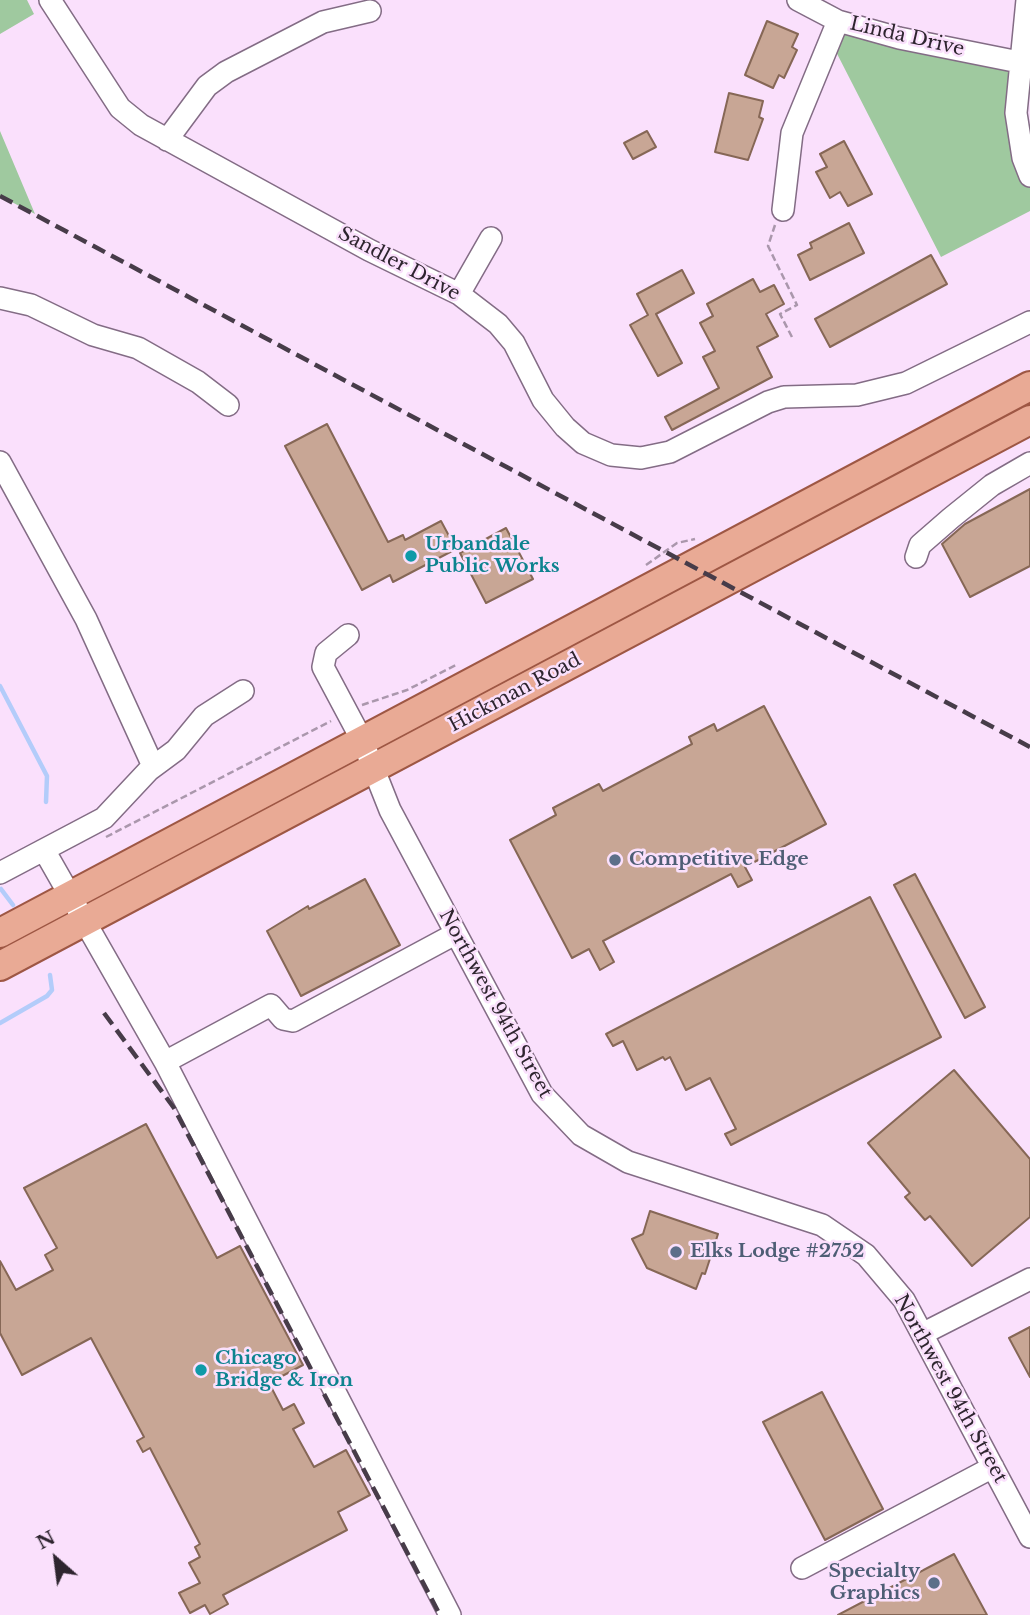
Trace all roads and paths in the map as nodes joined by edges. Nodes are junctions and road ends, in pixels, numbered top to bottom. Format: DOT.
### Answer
graph roads {
  1 [pos="50,0"];
  2 [pos="798,0"];
  3 [pos="1027,0"];
  4 [pos="370,11"];
  5 [pos="838,21"];
  6 [pos="1022,71"];
  7 [pos="167,140"];
  8 [pos="1030,176"];
  9 [pos="783,210"];
  10 [pos="491,238"];
  11 [pos="459,294"];
  12 [pos="0,298"];
  13 [pos="1030,322"];
  14 [pos="793,339"];
  15 [pos="1030,386"];
  16 [pos="228,405"];
  17 [pos="1030,420"];
  18 [pos="0,462"];
  19 [pos="1030,463"];
  20 [pos="916,557"];
  21 [pos="348,635"];
  22 [pos="243,691"];
  23 [pos="363,742"];
  24 [pos="153,766"];
  25 [pos="373,768"];
  26 [pos="44,850"];
  27 [pos="0,873"];
  28 [pos="71,895"];
  29 [pos="86,921"];
  30 [pos="0,933"];
  31 [pos="455,933"];
  32 [pos="0,967"];
  33 [pos="165,1062"];
  34 [pos="1030,1279"];
  35 [pos="922,1334"];
  36 [pos="993,1467"];
  37 [pos="1030,1537"];
  38 [pos="802,1568"];
  39 [pos="450,1615"];
  1 -- 7 [label="street, Sandler Drive"];
  2 -- 5 [label="street, Linda Drive"];
  3 -- 6 [label="street"];
  4 -- 7 [label="street"];
  5 -- 6 [label="street, Linda Drive"];
  5 -- 9 [label="street"];
  6 -- 8 [label="street"];
  7 -- 11 [label="street, Sandler Drive"];
  9 -- 14 [label="path"];
  10 -- 11 [label="street"];
  11 -- 13 [label="street, Sandler Drive"];
  12 -- 16 [label="street"];
  15 -- 23 [label="main road, Hickman Road"];
  17 -- 25 [label="main road, Hickman Road"];
  18 -- 24 [label="street"];
  19 -- 20 [label="street"];
  21 -- 23 [label="street, Northwest 94th Street"];
  22 -- 24 [label="street"];
  23 -- 25 [label="street, Northwest 94th Street"];
  23 -- 28 [label="main road, Hickman Road"];
  24 -- 26 [label="street"];
  25 -- 29 [label="main road, Hickman Road"];
  25 -- 31 [label="street, Northwest 94th Street"];
  26 -- 27 [label="street"];
  26 -- 28 [label="street"];
  28 -- 29 [label="street"];
  28 -- 30 [label="main road, Hickman Road"];
  29 -- 32 [label="main road, Hickman Road"];
  29 -- 33 [label="street"];
  31 -- 33 [label="street"];
  31 -- 35 [label="street, Northwest 94th Street"];
  33 -- 39 [label="street"];
  34 -- 35 [label="street"];
  35 -- 36 [label="street, Northwest 94th Street"];
  36 -- 37 [label="street, Northwest 94th Street"];
  36 -- 38 [label="street"];
}
